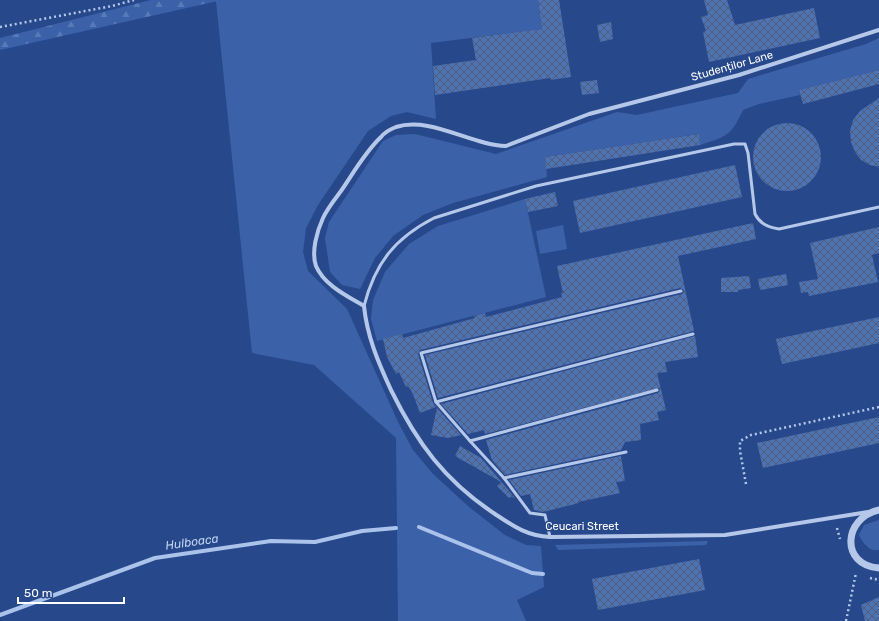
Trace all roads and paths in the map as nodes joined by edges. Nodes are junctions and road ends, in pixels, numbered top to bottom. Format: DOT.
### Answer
graph roads {
  1 [pos="134,0"];
  2 [pos="0,26"];
  3 [pos="879,30"];
  4 [pos="879,207"];
  5 [pos="680,291"];
  6 [pos="364,306"];
  7 [pos="693,334"];
  8 [pos="657,390"];
  9 [pos="436,402"];
  10 [pos="879,407"];
  11 [pos="470,441"];
  12 [pos="626,452"];
  13 [pos="504,478"];
  14 [pos="746,484"];
  15 [pos="879,510"];
  16 [pos="868,512"];
  17 [pos="550,537"];
  18 [pos="879,568"];
  19 [pos="856,572"];
  20 [pos="846,621"];
  1 -- 2 [label="path"];
  3 -- 6 [label="street, Studenților Lane"];
  4 -- 6 [label="lane"];
  5 -- 9 [label="lane"];
  6 -- 17 [label="street, Ceucari Street"];
  7 -- 9 [label="lane"];
  8 -- 11 [label="lane"];
  9 -- 11 [label="lane"];
  10 -- 14 [label="path"];
  11 -- 13 [label="lane"];
  12 -- 13 [label="lane"];
  13 -- 17 [label="lane"];
  15 -- 16 [label="street, Ceucari Street"];
  16 -- 17 [label="street, Ceucari Street"];
  16 -- 18 [label="street"];
  19 -- 20 [label="path"];
}
